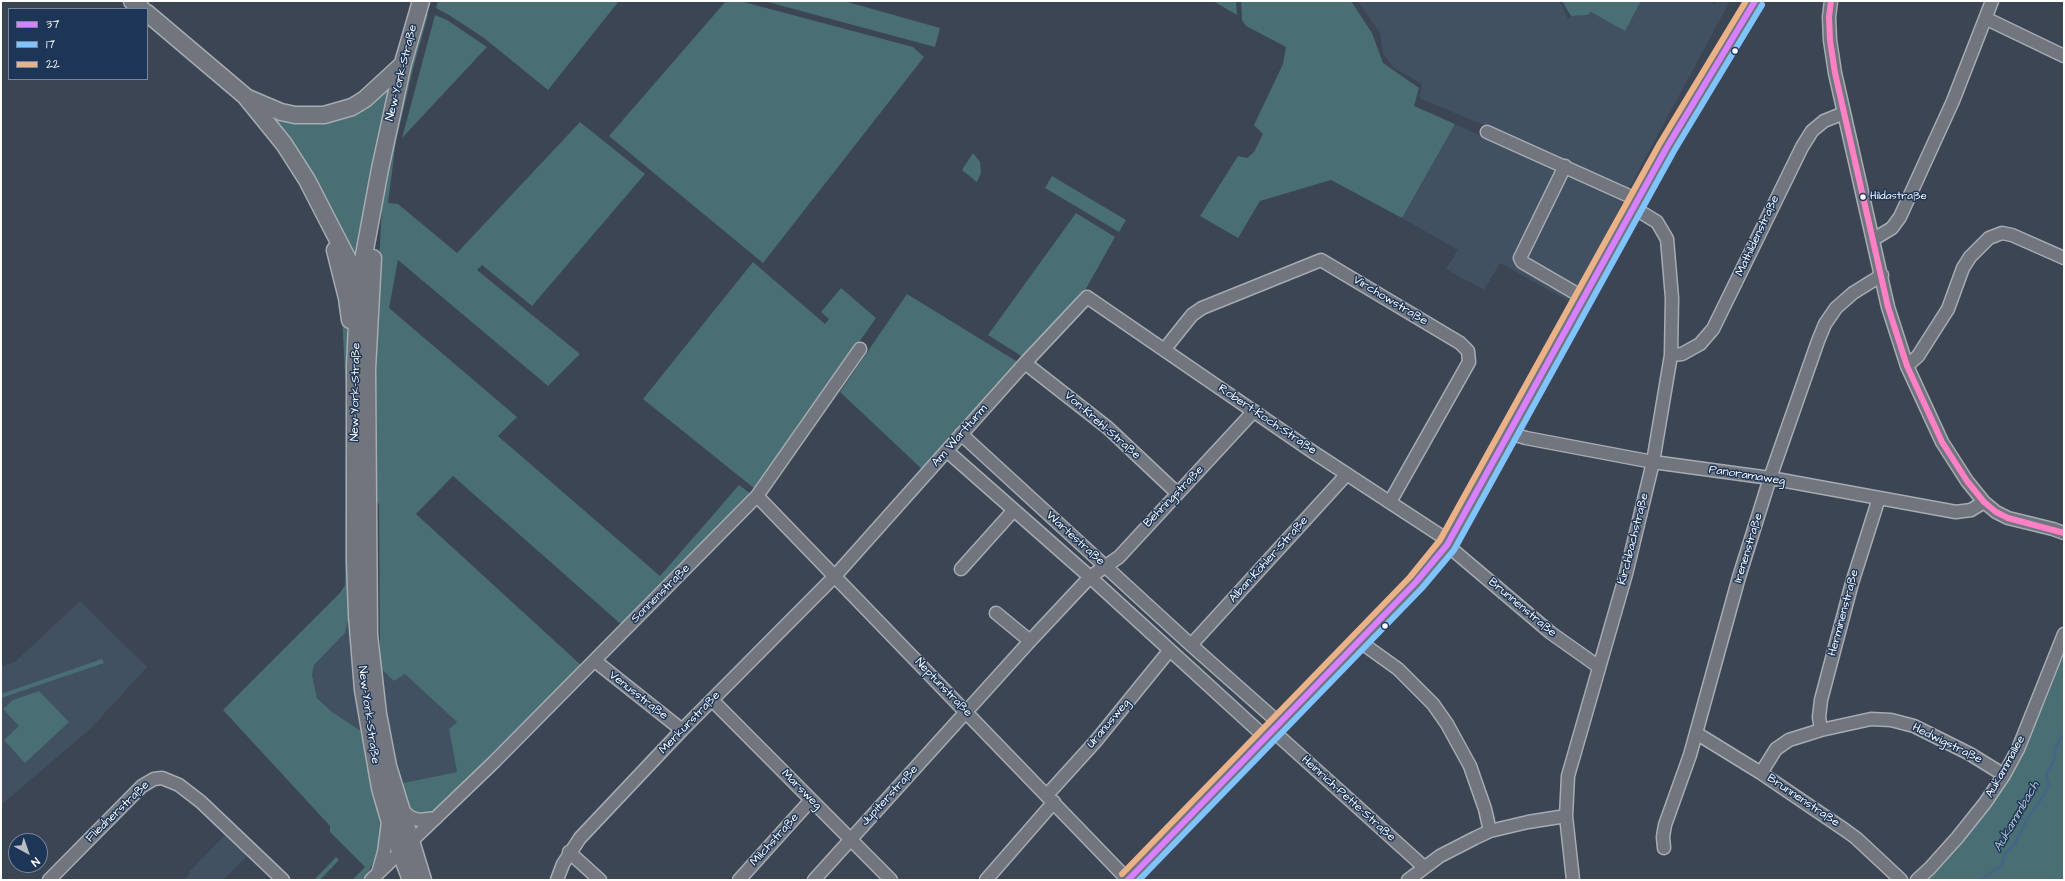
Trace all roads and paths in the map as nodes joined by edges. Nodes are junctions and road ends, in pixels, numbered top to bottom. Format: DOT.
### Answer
graph roads {
  1 [pos="132,1"];
  2 [pos="422,1"];
  3 [pos="1743,1"];
  4 [pos="1755,1"];
  5 [pos="1831,1"];
  6 [pos="1992,1"];
  7 [pos="141,8"];
  8 [pos="148,14"];
  9 [pos="1987,19"];
  10 [pos="2064,56"];
  11 [pos="403,63"];
  12 [pos="245,96"];
  13 [pos="1844,113"];
  14 [pos="1487,132"];
  15 [pos="1667,147"];
  16 [pos="1565,166"];
  17 [pos="380,169"];
  18 [pos="1636,204"];
  19 [pos="325,216"];
  20 [pos="1874,239"];
  21 [pos="2064,259"];
  22 [pos="1882,274"];
  23 [pos="359,282"];
  24 [pos="1087,297"];
  25 [pos="1584,298"];
  26 [pos="369,313"];
  27 [pos="860,349"];
  28 [pos="1164,350"];
  29 [pos="1671,355"];
  30 [pos="1025,363"];
  31 [pos="355,366"];
  32 [pos="1907,366"];
  33 [pos="1254,411"];
  34 [pos="1509,433"];
  35 [pos="961,434"];
  36 [pos="947,451"];
  37 [pos="1653,462"];
  38 [pos="1347,474"];
  39 [pos="1770,478"];
  40 [pos="1177,493"];
  41 [pos="758,496"];
  42 [pos="1878,498"];
  43 [pos="1390,502"];
  44 [pos="1984,502"];
  45 [pos="1013,511"];
  46 [pos="2064,533"];
  47 [pos="1448,543"];
  48 [pos="1106,567"];
  49 [pos="961,569"];
  50 [pos="836,576"];
  51 [pos="1090,577"];
  52 [pos="996,613"];
  53 [pos="2064,634"];
  54 [pos="1030,641"];
  55 [pos="1359,641"];
  56 [pos="1191,645"];
  57 [pos="1169,651"];
  58 [pos="595,661"];
  59 [pos="1600,667"];
  60 [pos="712,700"];
  61 [pos="966,712"];
  62 [pos="682,730"];
  63 [pos="1272,730"];
  64 [pos="1821,730"];
  65 [pos="1696,733"];
  66 [pos="1761,773"];
  67 [pos="2004,775"];
  68 [pos="1051,798"];
  69 [pos="810,800"];
  70 [pos="400,808"];
  71 [pos="1566,816"];
  72 [pos="436,818"];
  73 [pos="389,820"];
  74 [pos="1490,832"];
  75 [pos="850,838"];
  76 [pos="405,847"];
  77 [pos="1664,848"];
  78 [pos="569,852"];
  79 [pos="1424,867"];
  80 [pos="374,877"];
  81 [pos="49,880"];
  82 [pos="283,880"];
  83 [pos="411,880"];
  84 [pos="423,880"];
  85 [pos="557,880"];
  86 [pos="600,880"];
  87 [pos="739,880"];
  88 [pos="814,880"];
  89 [pos="891,880"];
  90 [pos="986,880"];
  91 [pos="1128,880"];
  92 [pos="1408,880"];
  93 [pos="1573,880"];
  94 [pos="1901,880"];
  95 [pos="1917,880"];
  1 -- 7 [label="main road"];
  2 -- 11 [label="main road, New-York-Straße"];
  3 -- 15 [label="main road"];
  4 -- 15 [label="main road"];
  5 -- 13 [label="street"];
  6 -- 9 [label="street"];
  8 -- 12 [label="main road"];
  9 -- 10 [label="street"];
  9 -- 20 [label="street"];
  11 -- 12 [label="main road"];
  11 -- 17 [label="main road, New-York-Straße"];
  12 -- 19 [label="main road"];
  13 -- 20 [label="street"];
  13 -- 29 [label="street, Mathildenstraße"];
  14 -- 16 [label="street, Kirchbachstraße"];
  15 -- 18 [label="main road"];
  16 -- 18 [label="street, Kirchbachstraße"];
  16 -- 25 [label="street"];
  17 -- 23 [label="main road, New-York-Straße"];
  17 -- 26 [label="main road"];
  18 -- 25 [label="main road"];
  18 -- 29 [label="street, Kirchbachstraße"];
  19 -- 23 [label="main road"];
  19 -- 31 [label="main road"];
  20 -- 22 [label="street"];
  21 -- 32 [label="street"];
  22 -- 32 [label="street"];
  22 -- 39 [label="street, Irenenstraße"];
  23 -- 26 [label="main road"];
  23 -- 31 [label="main road, New-York-Straße"];
  24 -- 28 [label="street, Robert-Koch-Straße"];
  24 -- 30 [label="street, Am Wartturm"];
  25 -- 34 [label="main road"];
  26 -- 70 [label="main road, New-York-Straße"];
  27 -- 41 [label="street, Sonnenstraße"];
  28 -- 33 [label="street, Robert-Koch-Straße"];
  28 -- 43 [label="street, Virchowstraße"];
  29 -- 37 [label="street, Kirchbachstraße"];
  30 -- 35 [label="street, Am Wartturm"];
  30 -- 40 [label="street, Von-Krehl-Straße"];
  31 -- 73 [label="main road, New-York-Straße"];
  32 -- 44 [label="street"];
  33 -- 38 [label="street, Robert-Koch-Straße"];
  33 -- 40 [label="street, Behringstraße"];
  34 -- 37 [label="street, Panoramaweg"];
  34 -- 47 [label="main road"];
  35 -- 36 [label="street, Am Wartturm"];
  35 -- 48 [label="street, Wartestraße"];
  36 -- 45 [label="street, Wartestraße"];
  36 -- 50 [label="street, Am Wartturm"];
  37 -- 39 [label="street, Panoramaweg"];
  37 -- 59 [label="street, Kirchbachstraße"];
  38 -- 43 [label="street, Robert-Koch-Straße"];
  38 -- 56 [label="street, Alban-Köhler-Straße"];
  39 -- 42 [label="street, Panoramaweg"];
  39 -- 65 [label="street, Irenenstraße"];
  40 -- 48 [label="street, Behringstraße"];
  41 -- 50 [label="street, Neptunstraße"];
  41 -- 58 [label="street, Sonnenstraße"];
  42 -- 44 [label="street, Panoramaweg"];
  42 -- 64 [label="street, Herminenstraße"];
  43 -- 47 [label="street, Robert-Koch-Straße"];
  44 -- 46 [label="street"];
  45 -- 49 [label="street"];
  45 -- 51 [label="street, Wartestraße"];
  47 -- 55 [label="main road"];
  47 -- 59 [label="street, Brunnenstraße"];
  48 -- 51 [label="street, Behringstraße"];
  48 -- 56 [label="street, Wartestraße"];
  50 -- 60 [label="street, Merkurstraße"];
  50 -- 61 [label="street, Neptunstraße"];
  51 -- 54 [label="street, Behringstraße"];
  51 -- 57 [label="street, Wartestraße"];
  52 -- 54 [label="street"];
  53 -- 67 [label="street, Aukammallee"];
  54 -- 61 [label="street, Jupiterstraße"];
  55 -- 63 [label="main road"];
  55 -- 74 [label="street"];
  56 -- 63 [label="street, Wartestraße"];
  57 -- 63 [label="street, Wartestraße"];
  57 -- 68 [label="street, Uranusweg"];
  58 -- 62 [label="street, Venusstraße"];
  58 -- 72 [label="street, Sonnenstraße"];
  59 -- 71 [label="street, Kirchbachstraße"];
  60 -- 62 [label="street, Merkurstraße"];
  60 -- 69 [label="street, Marsweg"];
  61 -- 68 [label="street, Neptunstraße"];
  61 -- 75 [label="street, Jupiterstraße"];
  62 -- 78 [label="street, Merkurstraße"];
  63 -- 79 [label="street, Heinrich-Pette-Straße"];
  63 -- 91 [label="main road"];
  64 -- 66 [label="street, Hedwigstraße"];
  64 -- 67 [label="street, Hedwigstraße"];
  65 -- 66 [label="street, Brunnenstraße"];
  65 -- 77 [label="street, Irenenstraße"];
  66 -- 94 [label="street, Brunnenstraße"];
  67 -- 95 [label="street, Aukammallee"];
  68 -- 90 [label="street, Uranusweg"];
  68 -- 91 [label="street, Neptunstraße"];
  69 -- 75 [label="street, Marsweg"];
  69 -- 87 [label="street, Milchstraße"];
  70 -- 72 [label="street"];
  70 -- 76 [label="main road, New-York-Straße"];
  71 -- 74 [label="street"];
  71 -- 93 [label="street, Kirchbachstraße"];
  72 -- 76 [label="street, Sonnenstraße"];
  73 -- 76 [label="main road, New-York-Straße"];
  73 -- 80 [label="street"];
  74 -- 79 [label="street"];
  75 -- 88 [label="street, Jupiterstraße"];
  75 -- 89 [label="street, Marsweg"];
  76 -- 80 [label="street, Sonnenstraße"];
  76 -- 83 [label="main road"];
  76 -- 84 [label="main road"];
  78 -- 85 [label="street, Merkurstraße"];
  78 -- 86 [label="street"];
  79 -- 92 [label="street"];
  81 -- 82 [label="street, Fliednerstraße"];
}
